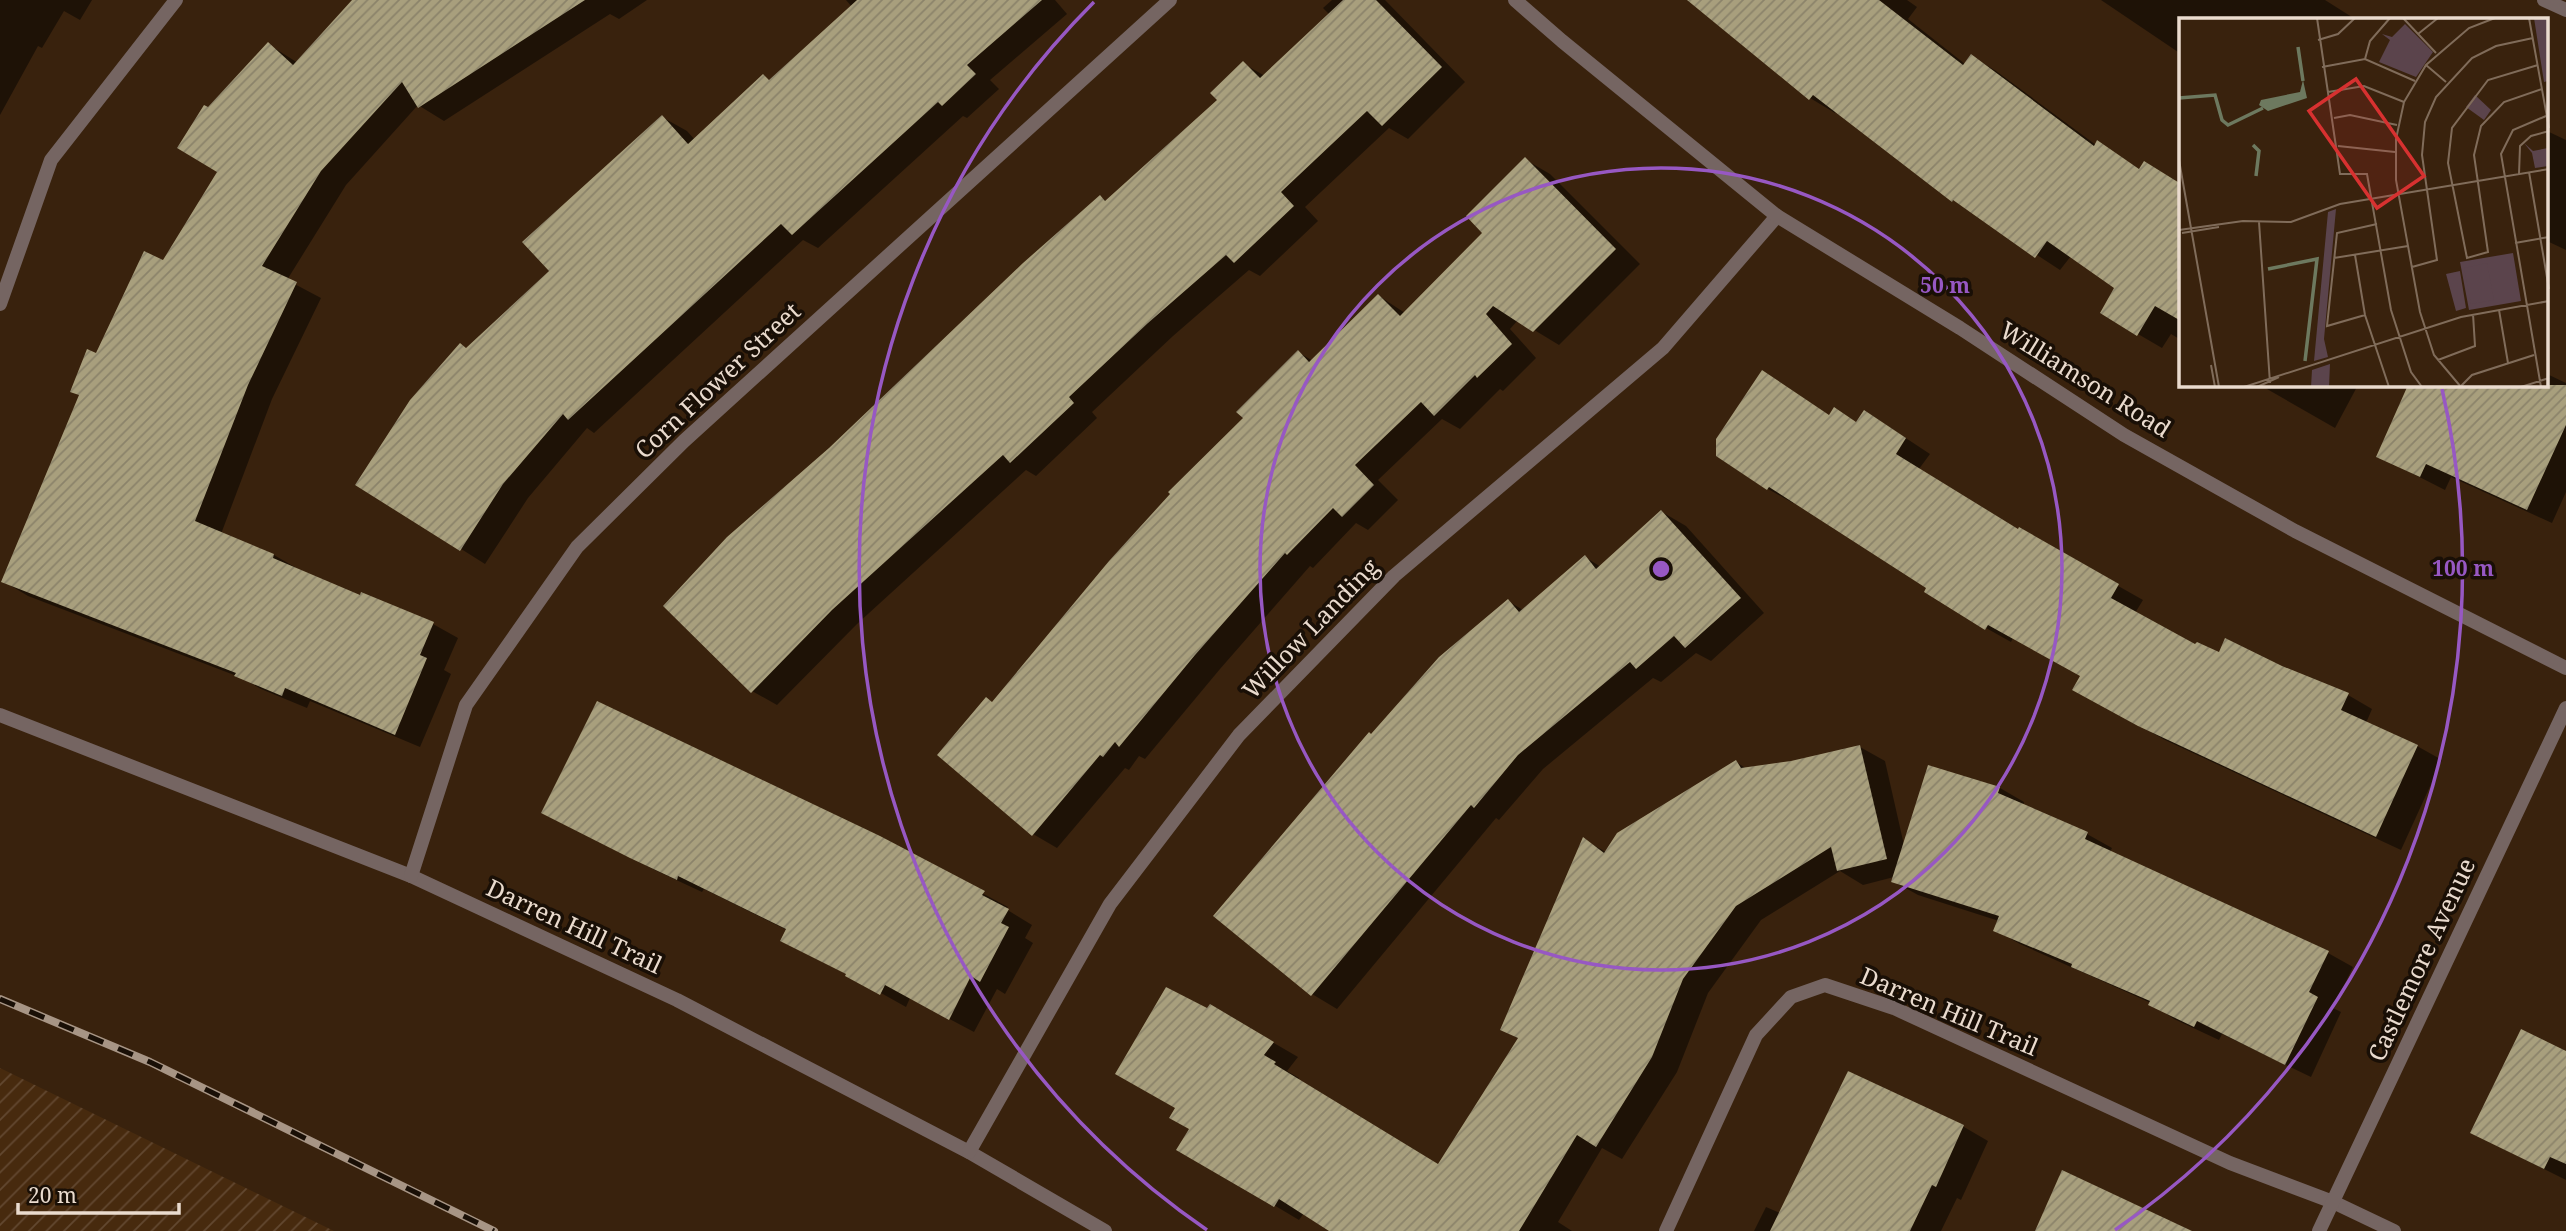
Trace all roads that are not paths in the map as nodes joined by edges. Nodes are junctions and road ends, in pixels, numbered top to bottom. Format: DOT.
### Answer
graph roads {
  1 [pos="176,0"];
  2 [pos="1170,0"];
  3 [pos="1515,0"];
  4 [pos="2544,0"];
  5 [pos="2566,10"];
  6 [pos="1777,216"];
  7 [pos="0,304"];
  8 [pos="2566,668"];
  9 [pos="2566,708"];
  10 [pos="0,715"];
  11 [pos="411,876"];
  12 [pos="969,1152"];
  13 [pos="2333,1202"];
  14 [pos="1105,1231"];
  15 [pos="1666,1231"];
  16 [pos="2319,1231"];
  17 [pos="2394,1231"];
  1 -- 7 [label="street"];
  2 -- 11 [label="street, Corn Flower Street"];
  3 -- 6 [label="street, Williamson Road"];
  4 -- 5 [label="street"];
  6 -- 8 [label="street, Williamson Road"];
  6 -- 12 [label="street, Willow Landing"];
  9 -- 13 [label="street, Castlemore Avenue"];
  10 -- 11 [label="street, Darren Hill Trail"];
  11 -- 12 [label="street, Darren Hill Trail"];
  12 -- 14 [label="street, Darren Hill Trail"];
  13 -- 15 [label="street, Darren Hill Trail"];
  13 -- 16 [label="street, Castlemore Avenue"];
  13 -- 17 [label="street, Darren Hill Trail"];
}
